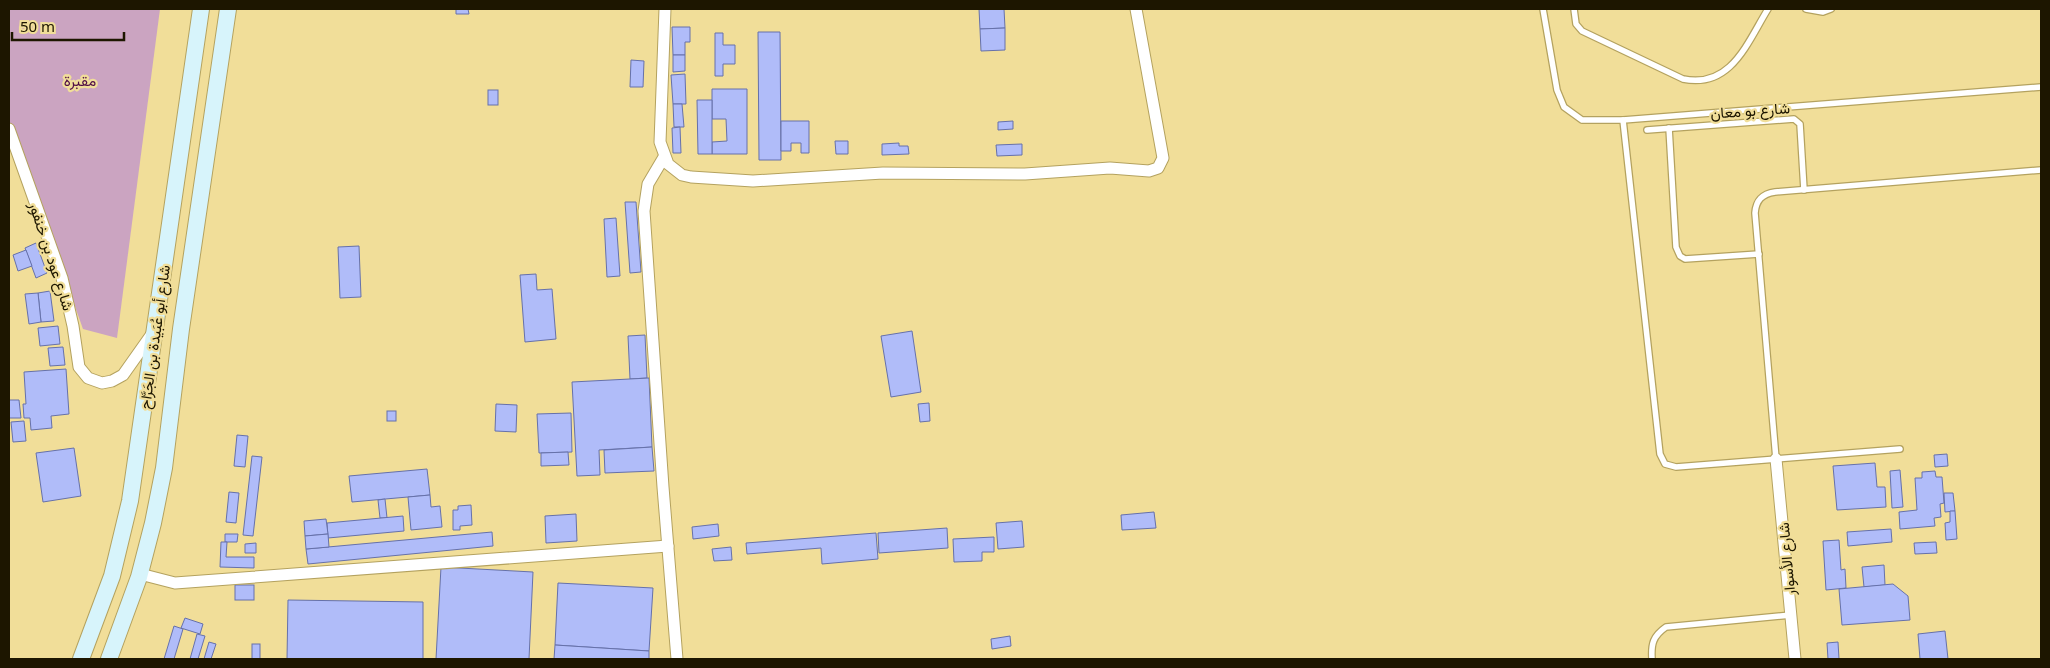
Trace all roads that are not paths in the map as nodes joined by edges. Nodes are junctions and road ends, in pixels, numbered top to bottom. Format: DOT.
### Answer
graph roads {
  1 [pos="201,9"];
  2 [pos="228,9"];
  3 [pos="665,9"];
  4 [pos="1136,9"];
  5 [pos="1543,9"];
  6 [pos="1574,9"];
  7 [pos="1768,9"];
  8 [pos="1806,9"];
  9 [pos="1831,9"];
  10 [pos="2041,87"];
  11 [pos="1623,120"];
  12 [pos="1669,128"];
  13 [pos="9,129"];
  14 [pos="1646,130"];
  15 [pos="664,157"];
  16 [pos="2041,170"];
  17 [pos="1804,190"];
  18 [pos="1759,254"];
  19 [pos="156,329"];
  20 [pos="1900,449"];
  21 [pos="1776,459"];
  22 [pos="668,546"];
  23 [pos="140,574"];
  24 [pos="1791,615"];
  25 [pos="81,659"];
  26 [pos="109,659"];
  27 [pos="677,659"];
  28 [pos="1652,659"];
  29 [pos="1795,659"];
  1 -- 19 [label="main road, شارع أبو عُبَيدة بن الجَرَّاح"];
  2 -- 23 [label="main road, شارع أبو عُبَيدة بن الجَرَّاح"];
  3 -- 15 [label="street"];
  4 -- 15 [label="street"];
  5 -- 11 [label="lane, شارع بو معان"];
  6 -- 7 [label="lane"];
  8 -- 9 [label="lane"];
  10 -- 11 [label="lane, شارع بو معان"];
  11 -- 21 [label="lane"];
  12 -- 14 [label="lane"];
  12 -- 17 [label="lane"];
  12 -- 18 [label="lane"];
  13 -- 19 [label="street, شارع عود بن خنفور"];
  15 -- 22 [label="street"];
  16 -- 17 [label="lane"];
  17 -- 18 [label="lane"];
  18 -- 21 [label="lane"];
  19 -- 25 [label="main road, شارع أبو عُبَيدة بن الجَرَّاح"];
  20 -- 21 [label="lane"];
  21 -- 24 [label="street, شارع الأسوار"];
  22 -- 23 [label="street"];
  22 -- 27 [label="street"];
  23 -- 26 [label="main road, شارع أبو عُبَيدة بن الجَرَّاح"];
  24 -- 28 [label="lane"];
  24 -- 29 [label="street, شارع الأسوار"];
}
